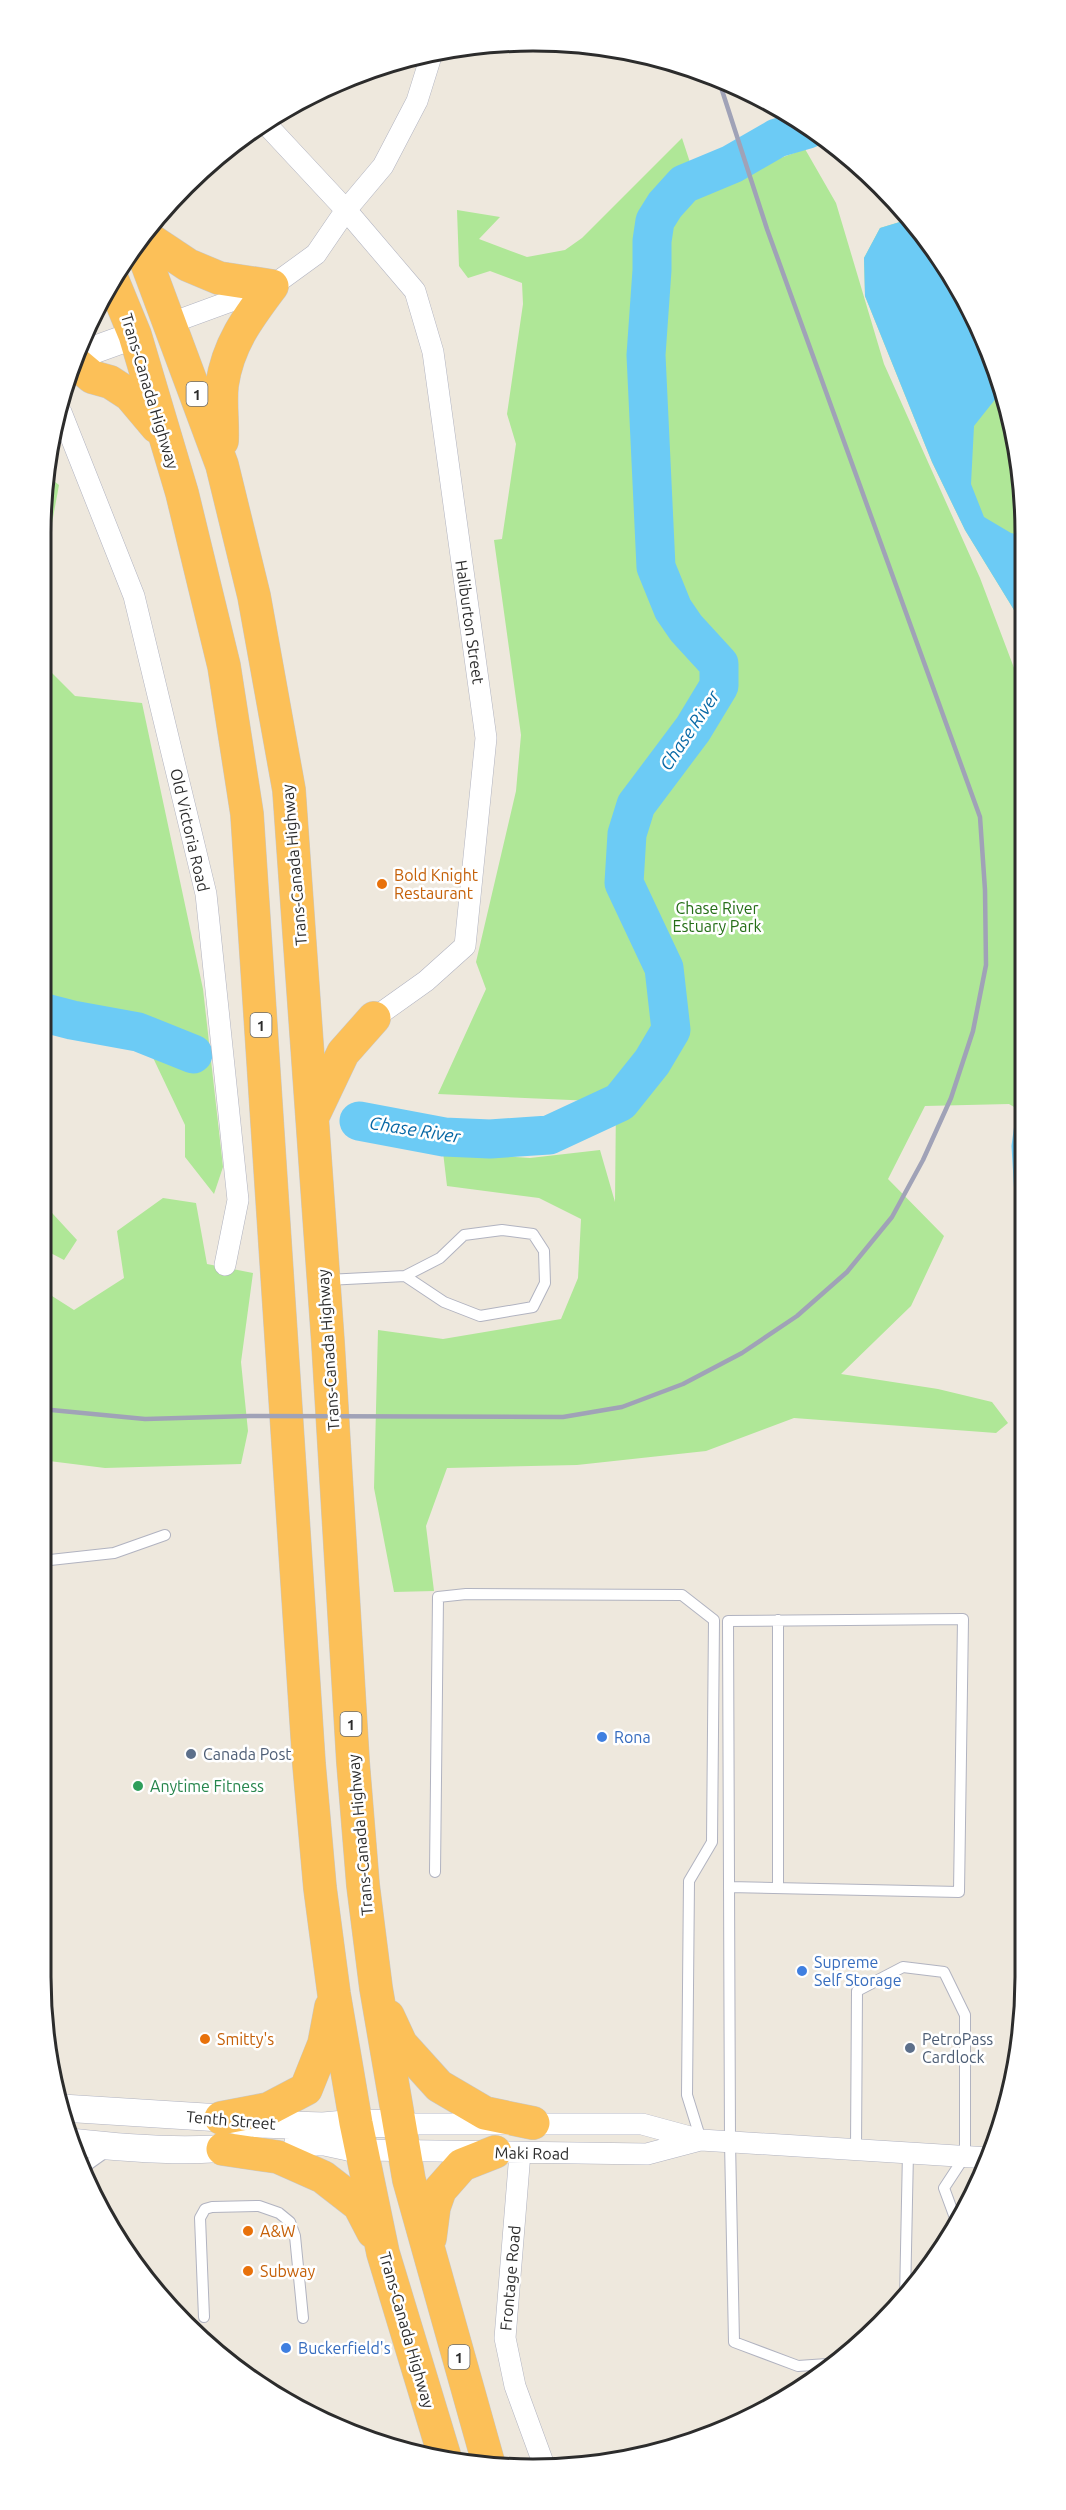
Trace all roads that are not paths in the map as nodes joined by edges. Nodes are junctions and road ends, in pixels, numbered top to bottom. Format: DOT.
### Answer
graph roads {
  1 [pos="429,62"];
  2 [pos="270,129"];
  3 [pos="346,210"];
  4 [pos="151,240"];
  5 [pos="143,251"];
  6 [pos="272,286"];
  7 [pos="117,291"];
  8 [pos="171,323"];
  9 [pos="135,335"];
  10 [pos="86,354"];
  11 [pos="82,366"];
  12 [pos="64,420"];
  13 [pos="165,438"];
  14 [pos="222,465"];
  15 [pos="374,1018"];
  16 [pos="313,1119"];
  17 [pos="225,1265"];
  18 [pos="405,1276"];
  19 [pos="324,1280"];
  20 [pos="165,1535"];
  21 [pos="51,1561"];
  22 [pos="778,1620"];
  23 [pos="435,1872"];
  24 [pos="729,1887"];
  25 [pos="778,1888"];
  26 [pos="376,1988"];
  27 [pos="334,1994"];
  28 [pos="69,2109"];
  29 [pos="533,2123"];
  30 [pos="222,2134"];
  31 [pos="359,2136"];
  32 [pos="403,2137"];
  33 [pos="701,2140"];
  34 [pos="730,2142"];
  35 [pos="81,2143"];
  36 [pos="115,2147"];
  37 [pos="856,2150"];
  38 [pos="908,2152"];
  39 [pos="508,2153"];
  40 [pos="965,2156"];
  41 [pos="979,2157"];
  42 [pos="89,2164"];
  43 [pos="953,2212"];
  44 [pos="429,2249"];
  45 [pos="383,2253"];
  46 [pos="905,2282"];
  47 [pos="204,2317"];
  48 [pos="303,2318"];
  49 [pos="819,2365"];
  50 [pos="443,2451"];
  51 [pos="487,2457"];
  52 [pos="542,2459"];
  1 -- 3 [label="street"];
  2 -- 3 [label="street, Haliburton Street"];
  3 -- 6 [label="street"];
  3 -- 15 [label="street, Haliburton Street"];
  4 -- 6 [label="highway"];
  5 -- 8 [label="highway, Trans-Canada Highway / 1"];
  6 -- 8 [label="street"];
  6 -- 14 [label="highway"];
  7 -- 9 [label="highway, Trans-Canada Highway / 1"];
  8 -- 9 [label="highway"];
  8 -- 14 [label="highway, Trans-Canada Highway / 1"];
  9 -- 10 [label="street"];
  9 -- 13 [label="highway, Trans-Canada Highway / 1"];
  11 -- 13 [label="highway"];
  12 -- 17 [label="street, Old Victoria Road"];
  13 -- 27 [label="highway, Trans-Canada Highway / 1"];
  14 -- 16 [label="highway, Trans-Canada Highway / 1"];
  15 -- 16 [label="highway"];
  16 -- 19 [label="highway, Trans-Canada Highway / 1"];
  18 -- 18 [label="lane"];
  18 -- 19 [label="lane"];
  19 -- 26 [label="highway, Trans-Canada Highway / 1"];
  20 -- 21 [label="lane"];
  22 -- 24 [label="lane"];
  22 -- 25 [label="lane"];
  22 -- 25 [label="lane"];
  23 -- 33 [label="lane"];
  24 -- 25 [label="lane"];
  24 -- 34 [label="lane"];
  26 -- 29 [label="highway"];
  26 -- 32 [label="highway, Trans-Canada Highway / 1"];
  27 -- 30 [label="highway"];
  27 -- 31 [label="highway, Trans-Canada Highway / 1"];
  28 -- 30 [label="street, Tenth Street"];
  29 -- 32 [label="street, Maki Road"];
  29 -- 33 [label="street, Maki Road"];
  30 -- 31 [label="street, Tenth Street"];
  30 -- 36 [label="street, Tenth Street"];
  30 -- 45 [label="highway"];
  31 -- 32 [label="street, Tenth Street"];
  31 -- 45 [label="highway, Trans-Canada Highway / 1"];
  32 -- 39 [label="street, Maki Road"];
  32 -- 44 [label="highway, Trans-Canada Highway / 1"];
  33 -- 34 [label="street, Maki Road"];
  33 -- 39 [label="street, Maki Road"];
  34 -- 37 [label="street, Maki Road"];
  34 -- 49 [label="lane"];
  35 -- 36 [label="street, Tenth Street"];
  36 -- 42 [label="lane"];
  37 -- 38 [label="street, Maki Road"];
  37 -- 40 [label="lane"];
  38 -- 40 [label="street, Maki Road"];
  38 -- 46 [label="lane"];
  39 -- 44 [label="highway"];
  39 -- 52 [label="street, Frontage Road"];
  40 -- 41 [label="street, Maki Road"];
  40 -- 43 [label="lane"];
  44 -- 51 [label="highway, Trans-Canada Highway / 1"];
  45 -- 50 [label="highway, Trans-Canada Highway / 1"];
  47 -- 48 [label="lane"];
}
